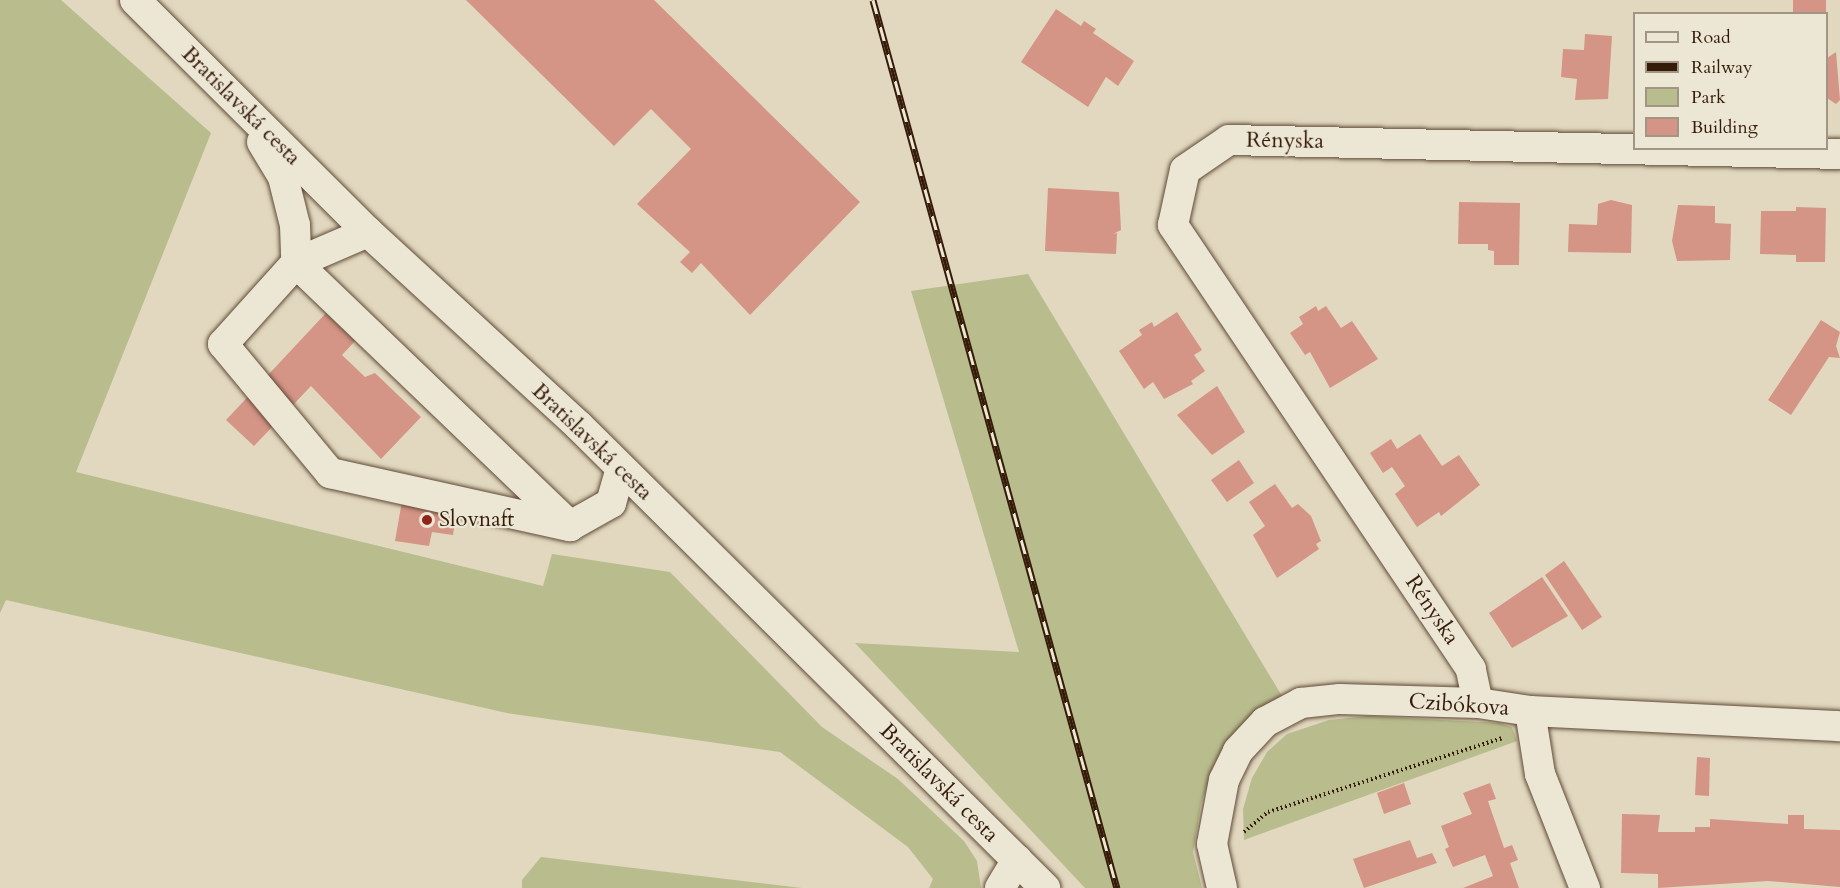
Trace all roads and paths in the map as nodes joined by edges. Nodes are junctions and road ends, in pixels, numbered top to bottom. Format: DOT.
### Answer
graph roads {
  1 [pos="135,0"];
  2 [pos="242,108"];
  3 [pos="1633,149"];
  4 [pos="1665,150"];
  5 [pos="1840,154"];
  6 [pos="368,232"];
  7 [pos="296,262"];
  8 [pos="621,468"];
  9 [pos="570,526"];
  10 [pos="1478,703"];
  11 [pos="1530,711"];
  12 [pos="1840,726"];
  13 [pos="1506,737"];
  14 [pos="1017,860"];
  15 [pos="1220,881"];
  16 [pos="1000,888"];
  17 [pos="1045,888"];
  18 [pos="1585,888"];
  1 -- 2 [label="street, Bratislavská cesta"];
  2 -- 6 [label="street, Bratislavská cesta"];
  2 -- 7 [label="street"];
  3 -- 10 [label="street, Rényska"];
  4 -- 5 [label="street, Rényska"];
  6 -- 7 [label="street"];
  6 -- 8 [label="street, Bratislavská cesta"];
  7 -- 9 [label="street"];
  7 -- 9 [label="street"];
  8 -- 9 [label="street"];
  8 -- 14 [label="street, Bratislavská cesta"];
  10 -- 11 [label="street, Czibókova"];
  10 -- 15 [label="street, Czibókova"];
  11 -- 12 [label="street, Czibókova"];
  11 -- 18 [label="street"];
  13 -- 15 [label="path"];
  14 -- 16 [label="street"];
  14 -- 17 [label="street, Bratislavská cesta"];
}
